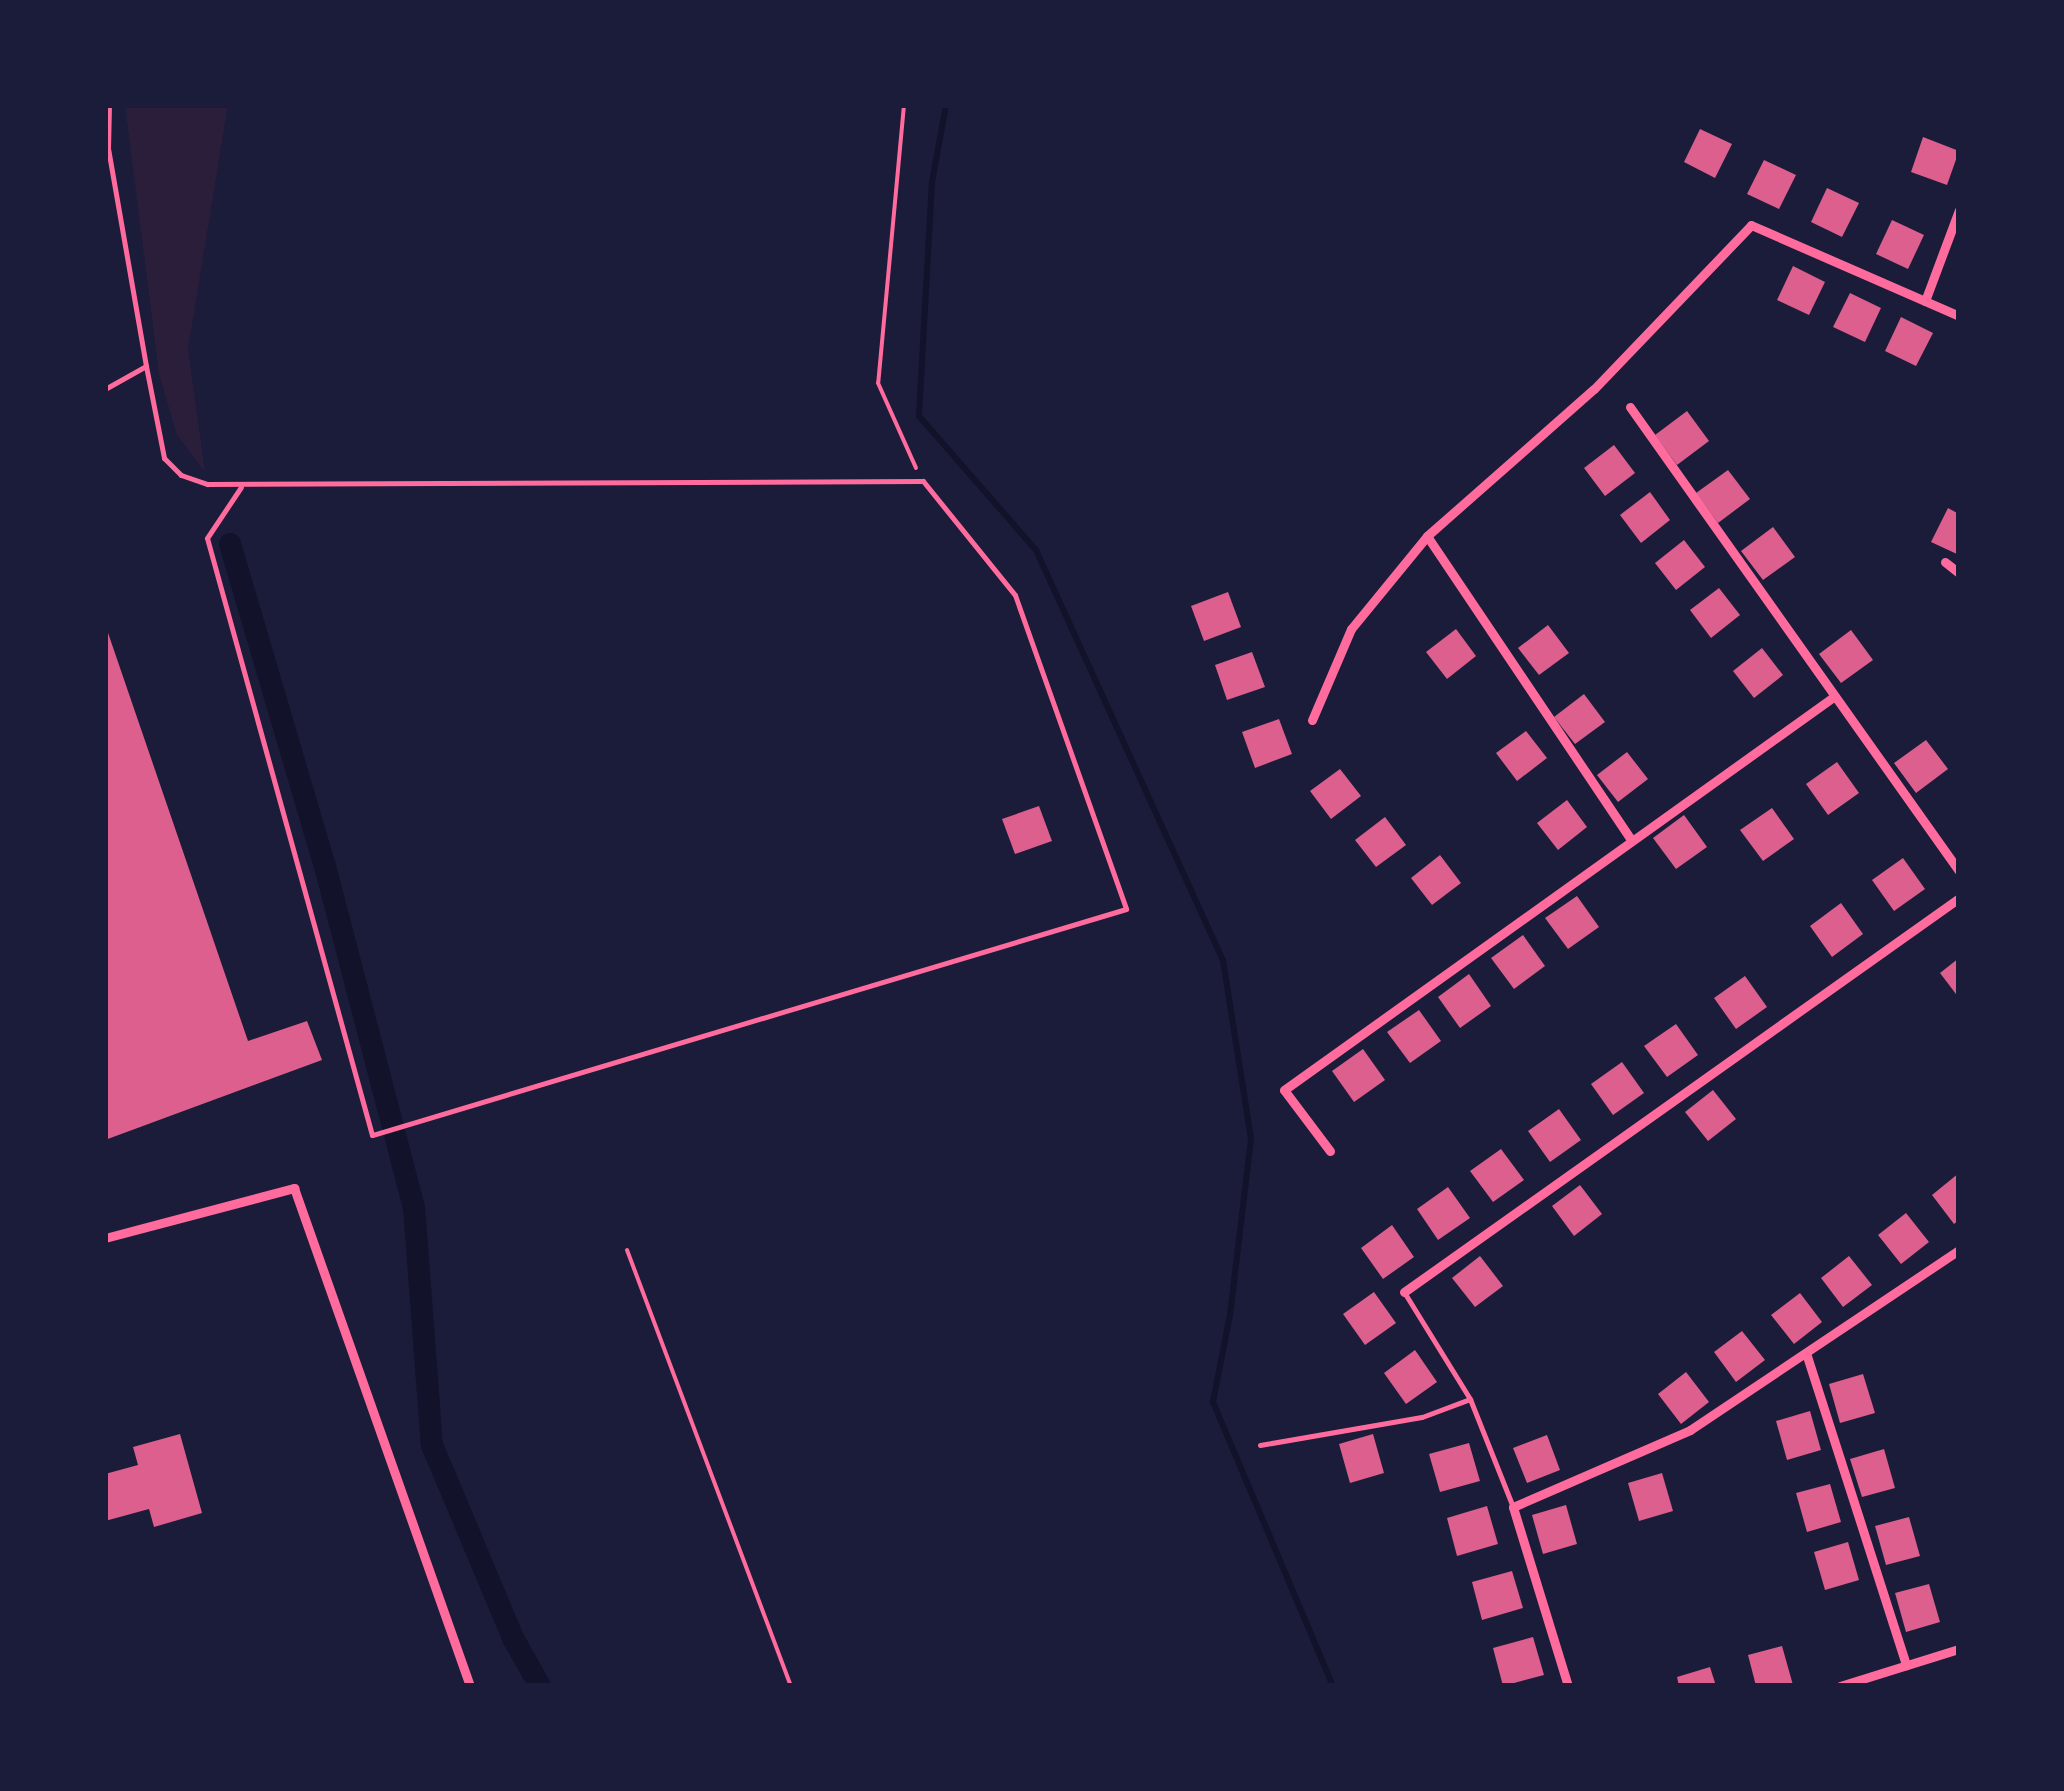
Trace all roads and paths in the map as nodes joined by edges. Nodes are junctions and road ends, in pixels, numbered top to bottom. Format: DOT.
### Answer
graph roads {
  1 [pos="108,105"];
  2 [pos="904,105"];
  3 [pos="107,150"];
  4 [pos="1959,210"];
  5 [pos="1925,301"];
  6 [pos="1959,316"];
  7 [pos="146,366"];
  8 [pos="105,388"];
  9 [pos="1630,408"];
  10 [pos="922,482"];
  11 [pos="242,487"];
  12 [pos="1427,536"];
  13 [pos="1945,562"];
  14 [pos="1959,572"];
  15 [pos="1832,698"];
  16 [pos="1312,720"];
  17 [pos="1630,838"];
  18 [pos="1959,871"];
  19 [pos="1959,898"];
  20 [pos="1330,1150"];
  21 [pos="105,1238"];
  22 [pos="627,1250"];
  23 [pos="1959,1250"];
  24 [pos="1404,1292"];
  25 [pos="1806,1353"];
  26 [pos="1470,1399"];
  27 [pos="1260,1445"];
  28 [pos="1513,1507"];
  29 [pos="1959,1649"];
  30 [pos="1906,1665"];
  31 [pos="470,1686"];
  32 [pos="791,1686"];
  33 [pos="1568,1686"];
  34 [pos="1840,1686"];
  1 -- 3 [label="lane"];
  2 -- 10 [label="path"];
  3 -- 7 [label="lane"];
  4 -- 5 [label="street"];
  5 -- 6 [label="street"];
  5 -- 12 [label="street"];
  7 -- 8 [label="lane"];
  7 -- 11 [label="lane"];
  9 -- 15 [label="street"];
  10 -- 11 [label="lane"];
  10 -- 11 [label="lane"];
  12 -- 16 [label="street"];
  12 -- 17 [label="street"];
  13 -- 14 [label="street"];
  15 -- 17 [label="street"];
  15 -- 18 [label="street"];
  17 -- 20 [label="street"];
  19 -- 24 [label="street"];
  21 -- 31 [label="street"];
  22 -- 32 [label="path"];
  23 -- 25 [label="street"];
  24 -- 26 [label="lane"];
  25 -- 28 [label="street"];
  25 -- 30 [label="street"];
  26 -- 27 [label="lane"];
  26 -- 28 [label="lane"];
  28 -- 33 [label="street"];
  29 -- 30 [label="street"];
  30 -- 34 [label="street"];
}
